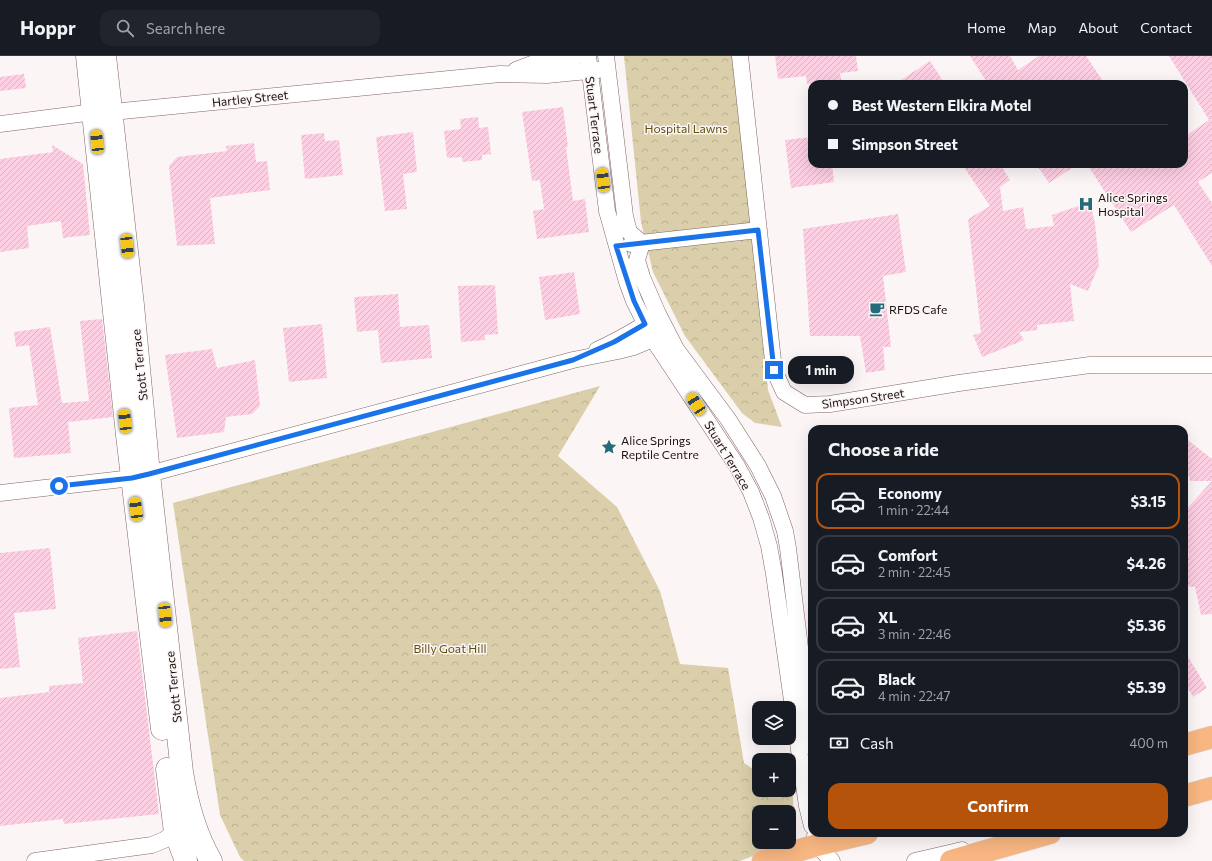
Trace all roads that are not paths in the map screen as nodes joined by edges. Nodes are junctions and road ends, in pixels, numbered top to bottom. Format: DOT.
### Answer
graph roads {
  1 [pos="87,56"];
  2 [pos="105,56"];
  3 [pos="578,56"];
  4 [pos="740,56"];
  5 [pos="607,62"];
  6 [pos="588,64"];
  7 [pos="500,74"];
  8 [pos="103,112"];
  9 [pos="0,124"];
  10 [pos="758,230"];
  11 [pos="642,243"];
  12 [pos="616,246"];
  13 [pos="658,314"];
  14 [pos="645,324"];
  15 [pos="669,337"];
  16 [pos="653,339"];
  17 [pos="573,360"];
  18 [pos="1212,365"];
  19 [pos="141,476"];
  20 [pos="0,493"];
  21 [pos="808,714"];
  22 [pos="1212,737"];
  23 [pos="1188,744"];
  24 [pos="1212,788"];
  25 [pos="1188,795"];
  26 [pos="808,807"];
  27 [pos="175,832"];
  28 [pos="810,837"];
  29 [pos="815,837"];
  30 [pos="1017,837"];
  31 [pos="1036,837"];
  32 [pos="35,861"];
  33 [pos="180,861"];
  34 [pos="186,861"];
  35 [pos="211,861"];
  36 [pos="763,861"];
  37 [pos="832,861"];
  38 [pos="915,861"];
  39 [pos="951,861"];
  1 -- 8 [label="main road, Stott Terrace"];
  2 -- 8 [label="main road, Stott Terrace"];
  3 -- 7 [label="street, Hartley Street"];
  4 -- 10 [label="street, Simpson Street"];
  5 -- 6 [label="street, Hartley Street"];
  5 -- 11 [label="street, Stuart Terrace"];
  6 -- 7 [label="street, Hartley Street"];
  6 -- 12 [label="street, Stuart Terrace"];
  7 -- 8 [label="street, Hartley Street"];
  8 -- 9 [label="street, Hartley Street"];
  8 -- 19 [label="main road, Stott Terrace"];
  10 -- 11 [label="street"];
  10 -- 18 [label="street, Simpson Street"];
  11 -- 12 [label="street"];
  11 -- 13 [label="street, Stuart Terrace"];
  12 -- 14 [label="street, Stuart Terrace"];
  13 -- 14 [label="street"];
  13 -- 15 [label="street, Stuart Terrace"];
  14 -- 16 [label="street, Stuart Terrace"];
  14 -- 17 [label="street"];
  15 -- 16 [label="street"];
  15 -- 21 [label="street, Stuart Terrace"];
  16 -- 17 [label="street"];
  16 -- 26 [label="street, Stuart Terrace"];
  17 -- 19 [label="street"];
  19 -- 20 [label="street"];
  19 -- 27 [label="main road, Stott Terrace"];
  19 -- 35 [label="main road, Stott Terrace"];
  22 -- 23 [label="highway"];
  24 -- 25 [label="highway"];
  27 -- 32 [label="street"];
  27 -- 33 [label="main road"];
  27 -- 34 [label="main road, Stott Terrace"];
  28 -- 36 [label="highway"];
  29 -- 37 [label="street"];
  30 -- 38 [label="street"];
  31 -- 39 [label="highway"];
}
